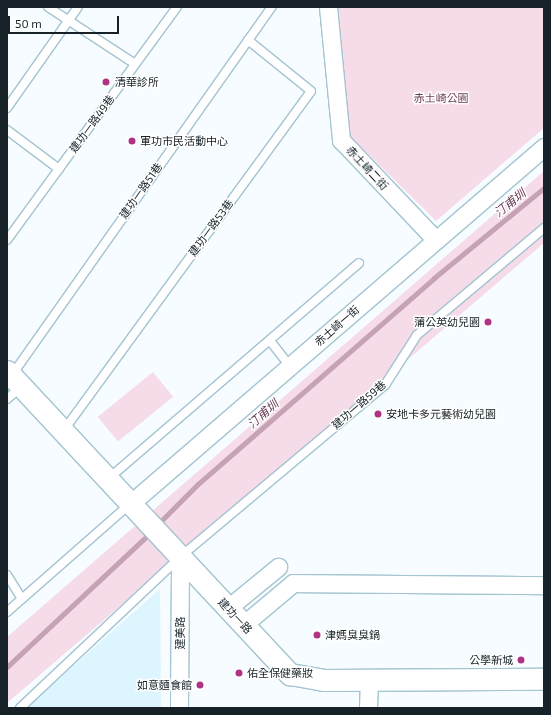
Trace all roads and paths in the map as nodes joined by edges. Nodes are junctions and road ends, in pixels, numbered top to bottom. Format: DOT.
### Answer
graph roads {
  1 [pos="48,7"];
  2 [pos="78,7"];
  3 [pos="177,7"];
  4 [pos="272,7"];
  5 [pos="328,7"];
  6 [pos="69,20"];
  7 [pos="248,40"];
  8 [pos="135,64"];
  9 [pos="7,108"];
  10 [pos="7,130"];
  11 [pos="544,147"];
  12 [pos="59,169"];
  13 [pos="544,228"];
  14 [pos="7,240"];
  15 [pos="436,240"];
  16 [pos="359,263"];
  17 [pos="271,342"];
  18 [pos="290,366"];
  19 [pos="12,383"];
  20 [pos="62,431"];
  21 [pos="107,480"];
  22 [pos="130,504"];
  23 [pos="176,553"];
  24 [pos="278,567"];
  25 [pos="7,576"];
  26 [pos="544,585"];
  27 [pos="22,599"];
  28 [pos="228,608"];
  29 [pos="7,612"];
  30 [pos="243,625"];
  31 [pos="544,679"];
  32 [pos="369,680"];
  33 [pos="20,708"];
  34 [pos="179,708"];
  35 [pos="368,708"];
  1 -- 6 [label="lane"];
  2 -- 6 [label="lane"];
  3 -- 8 [label="lane, 建功一路49巷"];
  4 -- 7 [label="lane, 建功一路51巷"];
  5 -- 15 [label="street, 赤土崎二街"];
  6 -- 8 [label="lane"];
  6 -- 9 [label="lane"];
  7 -- 19 [label="lane, 建功一路51巷"];
  7 -- 20 [label="lane, 建功一路53巷"];
  8 -- 12 [label="lane, 建功一路49巷"];
  10 -- 12 [label="lane"];
  11 -- 15 [label="street, 赤土崎一街"];
  12 -- 14 [label="lane, 建功一路49巷"];
  13 -- 23 [label="lane, 建功一路59巷"];
  15 -- 18 [label="street, 赤土崎一街"];
  16 -- 17 [label="lane"];
  17 -- 18 [label="lane"];
  17 -- 21 [label="lane"];
  18 -- 22 [label="street, 赤土崎一街"];
  19 -- 20 [label="street, 建功一路"];
  20 -- 21 [label="street, 建功一路"];
  21 -- 22 [label="street, 建功一路"];
  22 -- 23 [label="street, 建功一路"];
  22 -- 27 [label="lane"];
  23 -- 28 [label="street, 建功一路"];
  23 -- 33 [label="lane, 建功一路59巷"];
  23 -- 34 [label="street, 建美路"];
  24 -- 28 [label="street"];
  25 -- 27 [label="lane"];
  26 -- 30 [label="street"];
  27 -- 29 [label="lane"];
  28 -- 30 [label="street, 建功一路"];
  30 -- 32 [label="street, 建功一路"];
  31 -- 32 [label="street, 建功一路"];
  32 -- 35 [label="street"];
}
